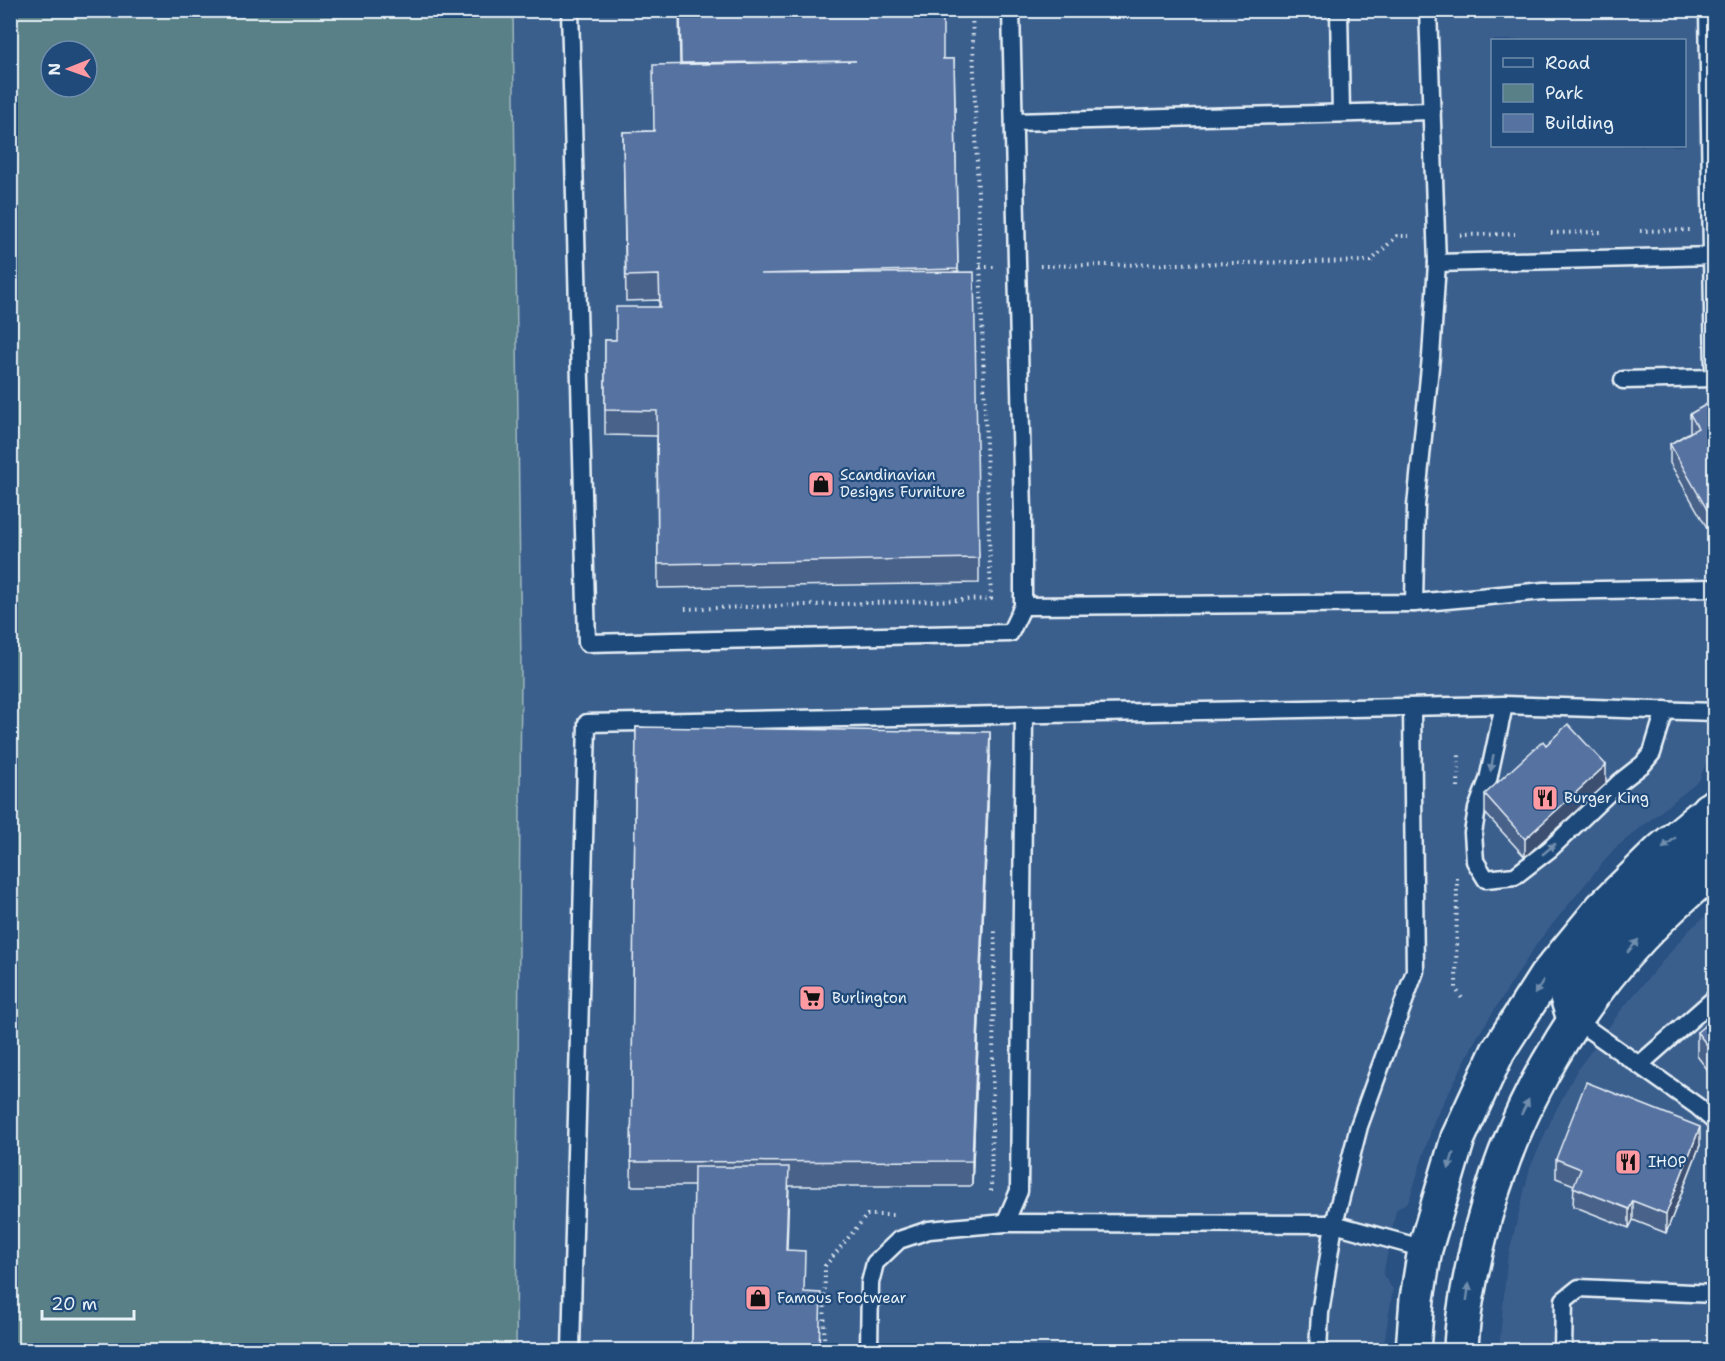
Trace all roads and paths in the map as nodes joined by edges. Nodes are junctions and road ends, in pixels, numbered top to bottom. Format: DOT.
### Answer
graph roads {
  1 [pos="570,10"];
  2 [pos="972,10"];
  3 [pos="1011,10"];
  4 [pos="1339,10"];
  5 [pos="1428,10"];
  6 [pos="1708,10"];
  7 [pos="1432,111"];
  8 [pos="1341,113"];
  9 [pos="1014,122"];
  10 [pos="1693,230"];
  11 [pos="1640,231"];
  12 [pos="1551,232"];
  13 [pos="1604,232"];
  14 [pos="1515,234"];
  15 [pos="1456,235"];
  16 [pos="1408,236"];
  17 [pos="1714,256"];
  18 [pos="1437,263"];
  19 [pos="1036,266"];
  20 [pos="980,267"];
  21 [pos="994,267"];
  22 [pos="1714,371"];
  23 [pos="1714,378"];
  24 [pos="1623,380"];
  25 [pos="1714,588"];
  26 [pos="1414,603"];
  27 [pos="1023,606"];
  28 [pos="685,609"];
  29 [pos="1504,705"];
  30 [pos="1412,707"];
  31 [pos="1665,710"];
  32 [pos="1714,712"];
  33 [pos="1024,715"];
  34 [pos="1711,808"];
  35 [pos="1714,870"];
  36 [pos="995,921"];
  37 [pos="1714,999"];
  38 [pos="1574,1019"];
  39 [pos="1640,1065"];
  40 [pos="1714,1121"];
  41 [pos="991,1192"];
  42 [pos="902,1215"];
  43 [pos="1005,1223"];
  44 [pos="1334,1224"];
  45 [pos="1425,1250"];
  46 [pos="1714,1294"];
  47 [pos="571,1350"];
  48 [pos="824,1350"];
  49 [pos="869,1350"];
  50 [pos="1318,1350"];
  51 [pos="1413,1350"];
  52 [pos="1461,1350"];
  53 [pos="1563,1350"];
  1 -- 27 [label="lane"];
  2 -- 20 [label="path"];
  3 -- 9 [label="lane"];
  4 -- 8 [label="lane"];
  5 -- 7 [label="lane"];
  6 -- 17 [label="lane"];
  7 -- 8 [label="lane"];
  7 -- 18 [label="lane"];
  8 -- 9 [label="lane"];
  9 -- 27 [label="lane"];
  10 -- 11 [label="path"];
  12 -- 13 [label="path"];
  14 -- 15 [label="path"];
  16 -- 19 [label="path"];
  17 -- 18 [label="lane"];
  17 -- 22 [label="lane"];
  18 -- 26 [label="lane"];
  20 -- 21 [label="path"];
  20 -- 28 [label="path"];
  23 -- 24 [label="lane"];
  25 -- 26 [label="lane"];
  26 -- 27 [label="lane"];
  29 -- 30 [label="lane"];
  29 -- 31 [label="lane"];
  29 -- 31 [label="lane, one-way"];
  30 -- 33 [label="lane"];
  30 -- 44 [label="lane"];
  31 -- 32 [label="lane"];
  33 -- 43 [label="lane"];
  33 -- 47 [label="lane"];
  34 -- 38 [label="street"];
  34 -- 45 [label="street, one-way"];
  38 -- 35 [label="street, one-way"];
  36 -- 41 [label="path"];
  37 -- 39 [label="lane"];
  38 -- 39 [label="lane"];
  52 -- 38 [label="street, one-way"];
  39 -- 40 [label="lane"];
  42 -- 48 [label="path"];
  43 -- 44 [label="lane"];
  43 -- 49 [label="lane"];
  44 -- 45 [label="lane"];
  44 -- 50 [label="lane"];
  45 -- 51 [label="street"];
  46 -- 53 [label="lane"];
}
